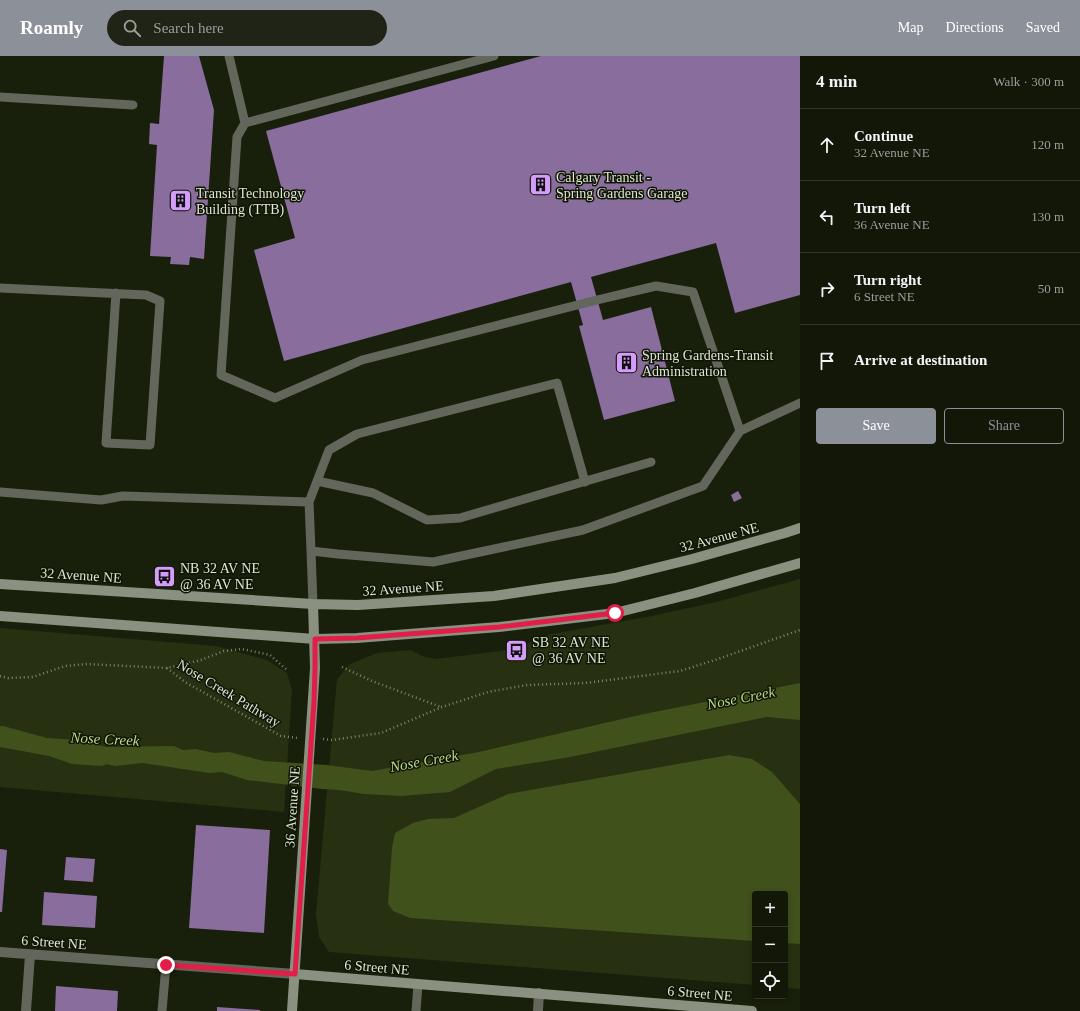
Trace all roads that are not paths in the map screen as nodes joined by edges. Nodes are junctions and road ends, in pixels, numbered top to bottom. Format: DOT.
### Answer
graph roads {
  1 [pos="229,56"];
  2 [pos="494,56"];
  3 [pos="466,60"];
  4 [pos="0,97"];
  5 [pos="133,105"];
  6 [pos="245,123"];
  7 [pos="0,288"];
  8 [pos="116,293"];
  9 [pos="800,403"];
  10 [pos="740,431"];
  11 [pos="651,462"];
  12 [pos="317,481"];
  13 [pos="585,482"];
  14 [pos="0,492"];
  15 [pos="309,502"];
  16 [pos="800,528"];
  17 [pos="311,551"];
  18 [pos="800,563"];
  19 [pos="0,584"];
  20 [pos="313,604"];
  21 [pos="0,616"];
  22 [pos="315,639"];
  23 [pos="0,952"];
  24 [pos="30,955"];
  25 [pos="166,965"];
  26 [pos="295,974"];
  27 [pos="418,984"];
  28 [pos="539,993"];
  29 [pos="662,1007"];
  30 [pos="26,1011"];
  31 [pos="162,1011"];
  32 [pos="292,1011"];
  33 [pos="416,1011"];
  34 [pos="538,1011"];
  35 [pos="752,1011"];
  1 -- 6 [label="lane"];
  2 -- 3 [label="lane"];
  3 -- 6 [label="lane"];
  4 -- 5 [label="lane"];
  6 -- 10 [label="lane"];
  7 -- 8 [label="lane"];
  8 -- 8 [label="lane"];
  9 -- 10 [label="lane"];
  10 -- 17 [label="lane"];
  11 -- 13 [label="lane"];
  12 -- 13 [label="lane"];
  12 -- 13 [label="lane"];
  12 -- 15 [label="lane"];
  14 -- 15 [label="lane"];
  15 -- 17 [label="lane"];
  16 -- 20 [label="main road, 32 Avenue NE"];
  17 -- 20 [label="lane"];
  18 -- 22 [label="main road"];
  19 -- 20 [label="main road, 32 Avenue NE"];
  20 -- 22 [label="main road, 36 Avenue NE"];
  21 -- 22 [label="main road"];
  22 -- 26 [label="main road, 36 Avenue NE"];
  23 -- 24 [label="street, 6 Street NE"];
  24 -- 25 [label="street, 6 Street NE"];
  24 -- 30 [label="street"];
  25 -- 26 [label="street, 6 Street NE"];
  25 -- 31 [label="lane"];
  26 -- 27 [label="main road, 6 Street NE"];
  26 -- 32 [label="main road, 36 Avenue NE"];
  27 -- 28 [label="main road, 6 Street NE"];
  27 -- 33 [label="lane"];
  28 -- 29 [label="main road, 6 Street NE"];
  28 -- 34 [label="street"];
  29 -- 35 [label="main road, 6 Street NE"];
}
